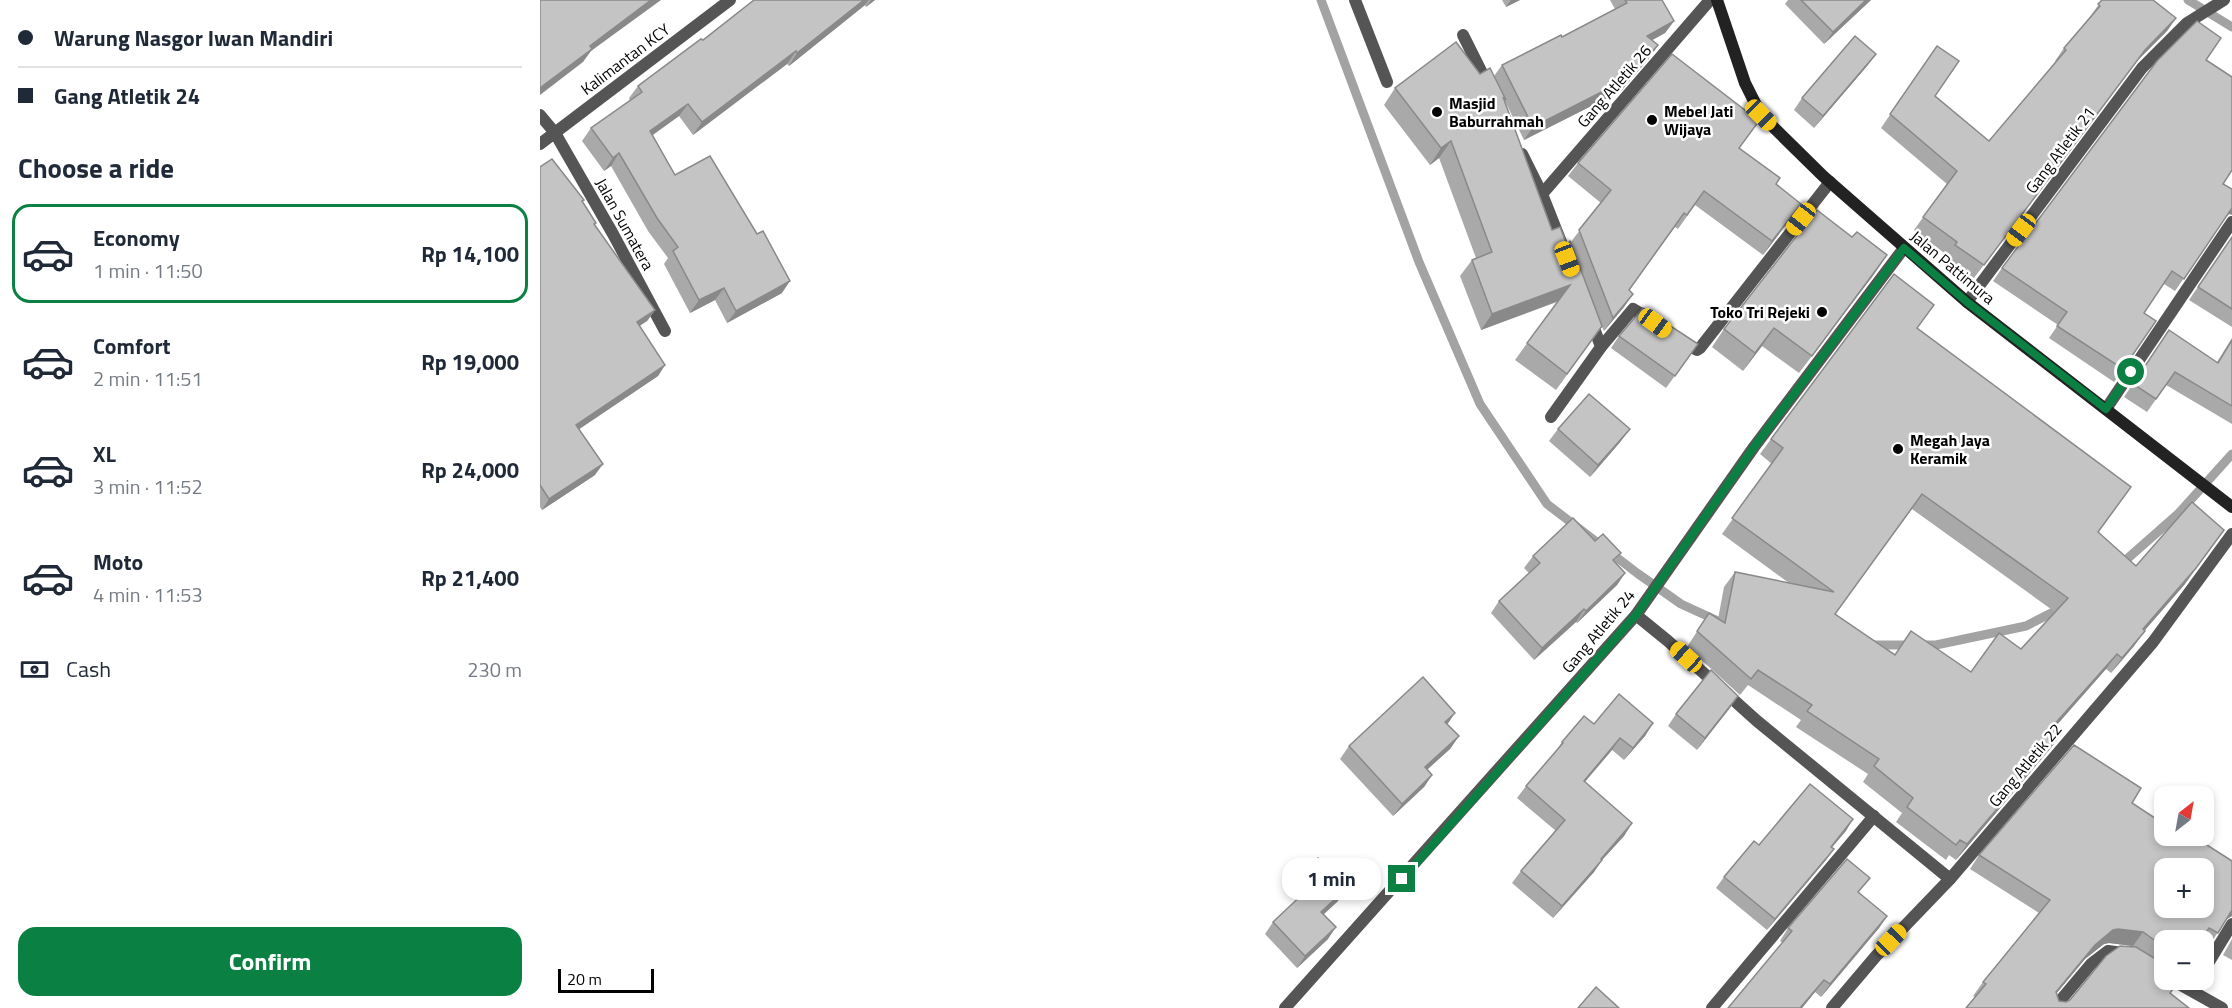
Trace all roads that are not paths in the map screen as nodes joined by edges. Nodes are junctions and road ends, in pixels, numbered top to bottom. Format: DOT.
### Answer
graph roads {
  1 [pos="730,0"];
  2 [pos="1355,0"];
  3 [pos="1710,0"];
  4 [pos="1717,0"];
  5 [pos="2224,0"];
  6 [pos="1463,35"];
  7 [pos="1387,82"];
  8 [pos="1494,98"];
  9 [pos="540,115"];
  10 [pos="555,134"];
  11 [pos="1516,141"];
  12 [pos="540,144"];
  13 [pos="1830,182"];
  14 [pos="1542,194"];
  15 [pos="2232,222"];
  16 [pos="1904,248"];
  17 [pos="1567,259"];
  18 [pos="1967,302"];
  19 [pos="1584,303"];
  20 [pos="665,331"];
  21 [pos="1601,347"];
  22 [pos="2106,409"];
  23 [pos="1551,417"];
  24 [pos="2232,507"];
  25 [pos="2232,534"];
  26 [pos="1636,615"];
  27 [pos="1874,816"];
  28 [pos="1950,879"];
  29 [pos="2232,924"];
  30 [pos="2214,954"];
  31 [pos="2138,959"];
  32 [pos="2200,990"];
  33 [pos="1285,1008"];
  34 [pos="1712,1008"];
  35 [pos="1832,1008"];
  36 [pos="2054,1008"];
  37 [pos="2222,1008"];
  1 -- 10 [label="street, Kalimantan KCY"];
  2 -- 7 [label="street"];
  3 -- 14 [label="street, Gang Atletik 26"];
  4 -- 13 [label="street, Jalan Pattimura"];
  5 -- 18 [label="street, Gang Atletik 21"];
  6 -- 8 [label="street"];
  9 -- 10 [label="street, Jalan Sumatera"];
  10 -- 12 [label="street, Kalimantan KCY"];
  10 -- 20 [label="street, Jalan Sumatera"];
  11 -- 14 [label="street"];
  13 -- 16 [label="street, Jalan Pattimura"];
  13 -- 21 [label="street"];
  14 -- 17 [label="street"];
  15 -- 22 [label="street"];
  16 -- 18 [label="street, Jalan Pattimura"];
  16 -- 26 [label="street, Gang Atletik 24"];
  18 -- 22 [label="street, Jalan Pattimura"];
  19 -- 21 [label="street"];
  21 -- 23 [label="street"];
  22 -- 24 [label="street, Jalan Pattimura"];
  25 -- 28 [label="street, Gang Atletik 22"];
  26 -- 27 [label="street"];
  26 -- 33 [label="street, Gang Atletik 24"];
  27 -- 28 [label="street"];
  27 -- 34 [label="street"];
  28 -- 35 [label="street, Gang Atletik 22"];
  29 -- 30 [label="street"];
  31 -- 36 [label="street"];
  32 -- 37 [label="street"];
}
